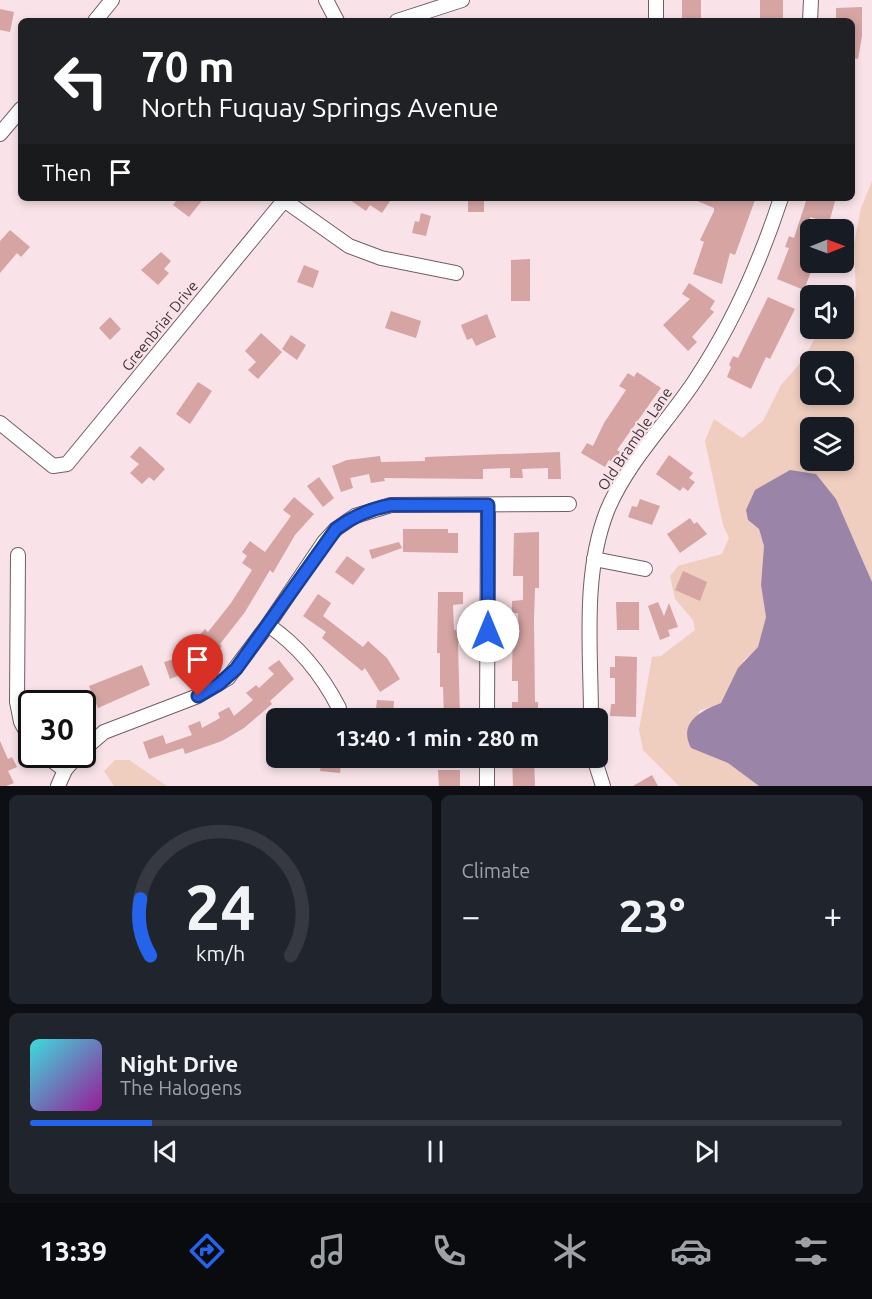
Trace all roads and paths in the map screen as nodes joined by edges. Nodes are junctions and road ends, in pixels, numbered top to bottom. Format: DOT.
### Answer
graph roads {
  1 [pos="112,0"];
  2 [pos="326,0"];
  3 [pos="462,0"];
  4 [pos="656,0"];
  5 [pos="811,0"];
  6 [pos="97,18"];
  7 [pos="335,18"];
  8 [pos="406,18"];
  9 [pos="656,18"];
  10 [pos="810,18"];
  11 [pos="18,113"];
  12 [pos="0,134"];
  13 [pos="283,201"];
  14 [pos="288,201"];
  15 [pos="780,201"];
  16 [pos="456,273"];
  17 [pos="0,423"];
  18 [pos="569,504"];
  19 [pos="488,505"];
  20 [pos="18,555"];
  21 [pos="594,560"];
  22 [pos="645,569"];
  23 [pos="268,625"];
  24 [pos="18,707"];
  25 [pos="339,708"];
  26 [pos="487,708"];
  27 [pos="591,708"];
  28 [pos="96,738"];
  29 [pos="62,768"];
  30 [pos="487,768"];
  31 [pos="597,768"];
  32 [pos="65,770"];
  33 [pos="58,786"];
  34 [pos="487,786"];
  35 [pos="603,786"];
  1 -- 6 [label="street"];
  2 -- 7 [label="street"];
  3 -- 8 [label="street"];
  4 -- 9 [label="street"];
  5 -- 10 [label="street"];
  11 -- 12 [label="street"];
  13 -- 17 [label="street, Greenbriar Drive"];
  14 -- 16 [label="street"];
  15 -- 21 [label="street, Old Bramble Lane"];
  18 -- 19 [label="street"];
  19 -- 23 [label="street"];
  19 -- 26 [label="street"];
  20 -- 24 [label="street"];
  21 -- 22 [label="street"];
  21 -- 27 [label="street, Old Bramble Lane"];
  23 -- 25 [label="street"];
  23 -- 28 [label="street"];
  29 -- 32 [label="street"];
  30 -- 34 [label="street"];
  31 -- 35 [label="street"];
  32 -- 33 [label="street"];
}
